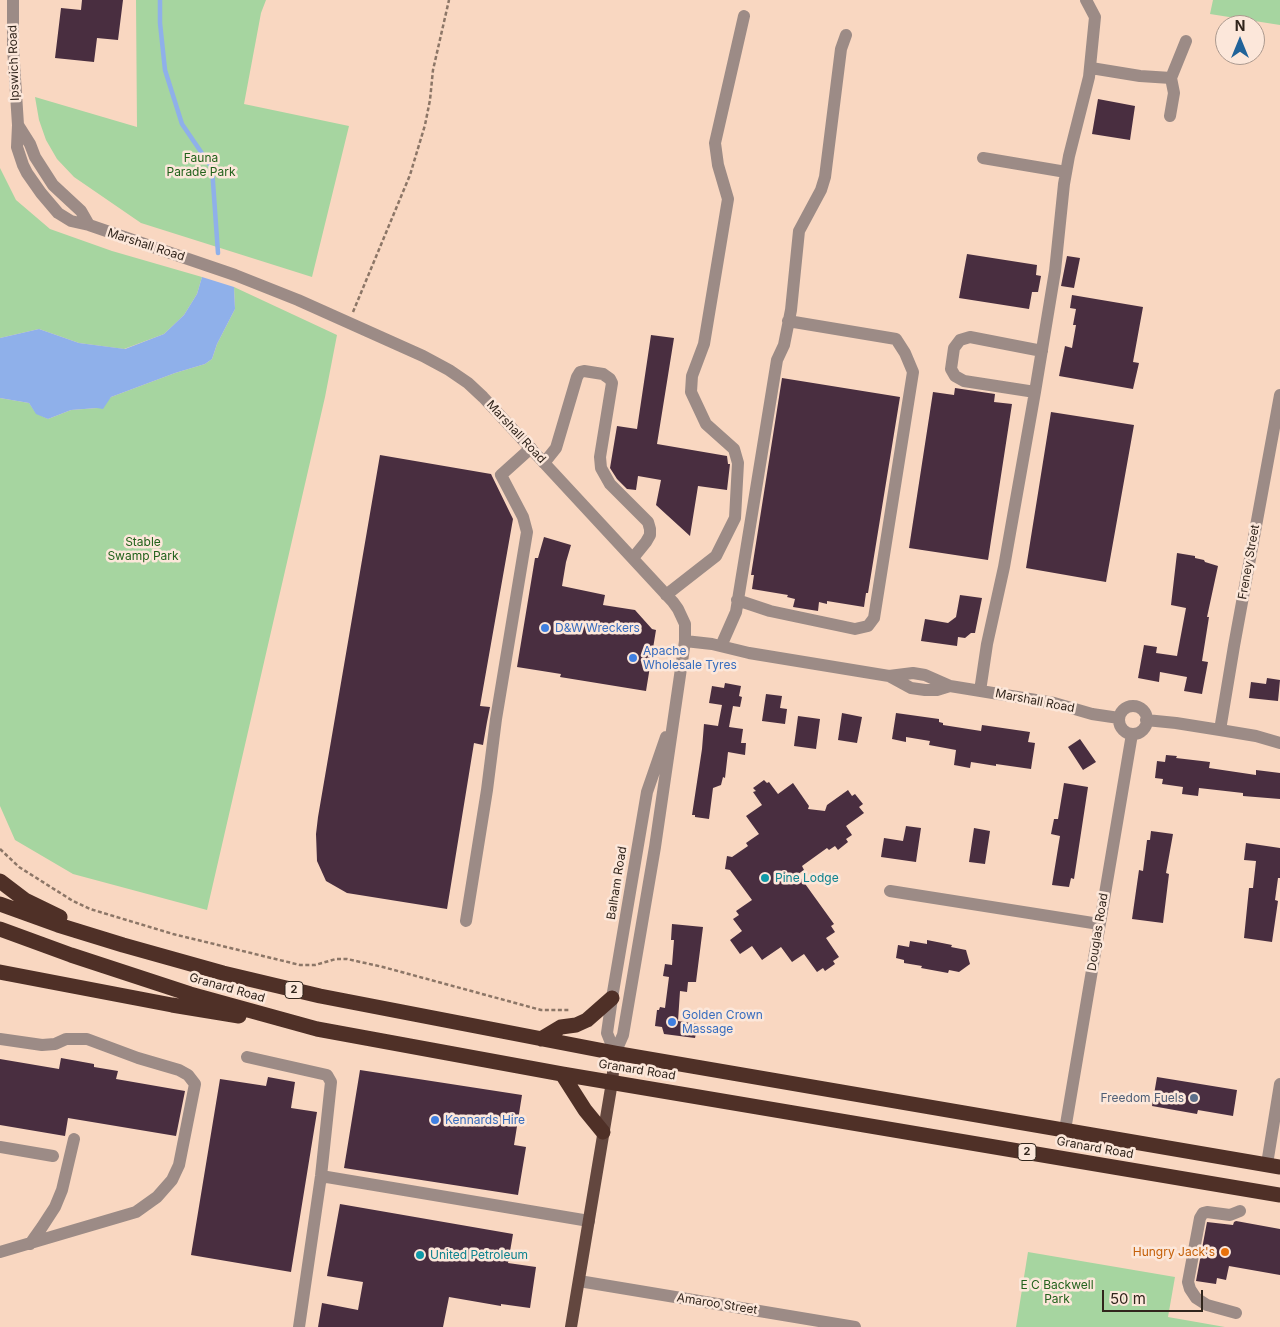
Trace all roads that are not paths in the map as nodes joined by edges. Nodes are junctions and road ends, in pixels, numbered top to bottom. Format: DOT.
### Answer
graph roads {
  1 [pos="13,0"];
  2 [pos="1086,0"];
  3 [pos="1101,0"];
  4 [pos="744,16"];
  5 [pos="1095,17"];
  6 [pos="846,35"];
  7 [pos="1186,41"];
  8 [pos="1091,68"];
  9 [pos="1171,78"];
  10 [pos="1170,116"];
  11 [pos="18,125"];
  12 [pos="983,158"];
  13 [pos="1066,172"];
  14 [pos="788,321"];
  15 [pos="1042,351"];
  16 [pos="1035,392"];
  17 [pos="1280,395"];
  18 [pos="531,448"];
  19 [pos="544,463"];
  20 [pos="633,558"];
  21 [pos="666,594"];
  22 [pos="737,600"];
  23 [pos="685,641"];
  24 [pos="722,646"];
  25 [pos="980,691"];
  26 [pos="1119,718"];
  27 [pos="673,720"];
  28 [pos="1146,720"];
  29 [pos="1220,730"];
  30 [pos="1132,734"];
  31 [pos="1280,743"];
  32 [pos="0,881"];
  33 [pos="890,891"];
  34 [pos="0,904"];
  35 [pos="466,921"];
  36 [pos="1099,924"];
  37 [pos="0,929"];
  38 [pos="123,945"];
  39 [pos="0,972"];
  40 [pos="0,977"];
  41 [pos="124,995"];
  42 [pos="612,998"];
  43 [pos="317,1029"];
  44 [pos="0,1039"];
  45 [pos="541,1039"];
  46 [pos="615,1053"];
  47 [pos="247,1056"];
  48 [pos="562,1074"];
  49 [pos="612,1082"];
  50 [pos="1280,1084"];
  51 [pos="1065,1130"];
  52 [pos="603,1132"];
  53 [pos="74,1139"];
  54 [pos="0,1147"];
  55 [pos="53,1156"];
  56 [pos="1274,1166"];
  57 [pos="321,1176"];
  58 [pos="1280,1195"];
  59 [pos="1240,1211"];
  60 [pos="589,1221"];
  61 [pos="30,1244"];
  62 [pos="0,1252"];
  63 [pos="579,1281"];
  64 [pos="1236,1313"];
  65 [pos="299,1327"];
  66 [pos="572,1327"];
  67 [pos="855,1327"];
  1 -- 11 [label="street, Ipswich Road"];
  2 -- 5 [label="street"];
  3 -- 5 [label="street"];
  4 -- 21 [label="street"];
  5 -- 8 [label="street"];
  6 -- 14 [label="street"];
  7 -- 9 [label="street"];
  8 -- 9 [label="street"];
  8 -- 13 [label="street"];
  9 -- 10 [label="street"];
  11 -- 18 [label="street, Marshall Road"];
  12 -- 13 [label="street"];
  13 -- 15 [label="street"];
  14 -- 22 [label="street"];
  14 -- 22 [label="street"];
  15 -- 16 [label="street"];
  15 -- 16 [label="street"];
  16 -- 25 [label="street"];
  17 -- 29 [label="street, Freney Street"];
  18 -- 19 [label="street, Marshall Road"];
  18 -- 35 [label="street"];
  19 -- 20 [label="street, Marshall Road"];
  19 -- 20 [label="street"];
  20 -- 21 [label="street, Marshall Road"];
  21 -- 23 [label="street, Marshall Road"];
  22 -- 24 [label="street"];
  23 -- 24 [label="street, Marshall Road"];
  23 -- 27 [label="street, Balham Road"];
  24 -- 25 [label="street, Marshall Road"];
  25 -- 26 [label="street, Marshall Road"];
  26 -- 28 [label="street"];
  26 -- 30 [label="street"];
  27 -- 42 [label="street, Balham Road"];
  27 -- 46 [label="street, Balham Road"];
  28 -- 29 [label="street"];
  28 -- 30 [label="street"];
  29 -- 31 [label="street"];
  30 -- 36 [label="street, Douglas Road"];
  32 -- 38 [label="highway"];
  33 -- 36 [label="street"];
  34 -- 38 [label="highway, Granard Road / 2"];
  36 -- 51 [label="street, Douglas Road"];
  37 -- 43 [label="highway, Granard Road / 2"];
  38 -- 45 [label="highway, Granard Road / 2"];
  39 -- 41 [label="highway"];
  40 -- 41 [label="highway"];
  41 -- 43 [label="highway"];
  42 -- 45 [label="highway"];
  42 -- 46 [label="street, Balham Road"];
  43 -- 48 [label="highway, Granard Road / 2"];
  44 -- 61 [label="street"];
  45 -- 46 [label="highway, Granard Road / 2"];
  46 -- 49 [label="main road, Balham Road"];
  46 -- 51 [label="highway, Granard Road / 2"];
  47 -- 57 [label="street"];
  48 -- 49 [label="highway, Granard Road / 2"];
  48 -- 52 [label="highway"];
  49 -- 52 [label="main road, Balham Road"];
  49 -- 58 [label="highway, Granard Road / 2"];
  50 -- 56 [label="street"];
  51 -- 56 [label="highway, Granard Road / 2"];
  52 -- 60 [label="main road, Balham Road"];
  53 -- 61 [label="street"];
  54 -- 55 [label="street"];
  57 -- 60 [label="street"];
  57 -- 65 [label="street"];
  59 -- 64 [label="street"];
  60 -- 63 [label="main road, Balham Road"];
  61 -- 62 [label="street"];
  63 -- 66 [label="main road, Balham Road"];
  63 -- 67 [label="street, Amaroo Street"];
}
